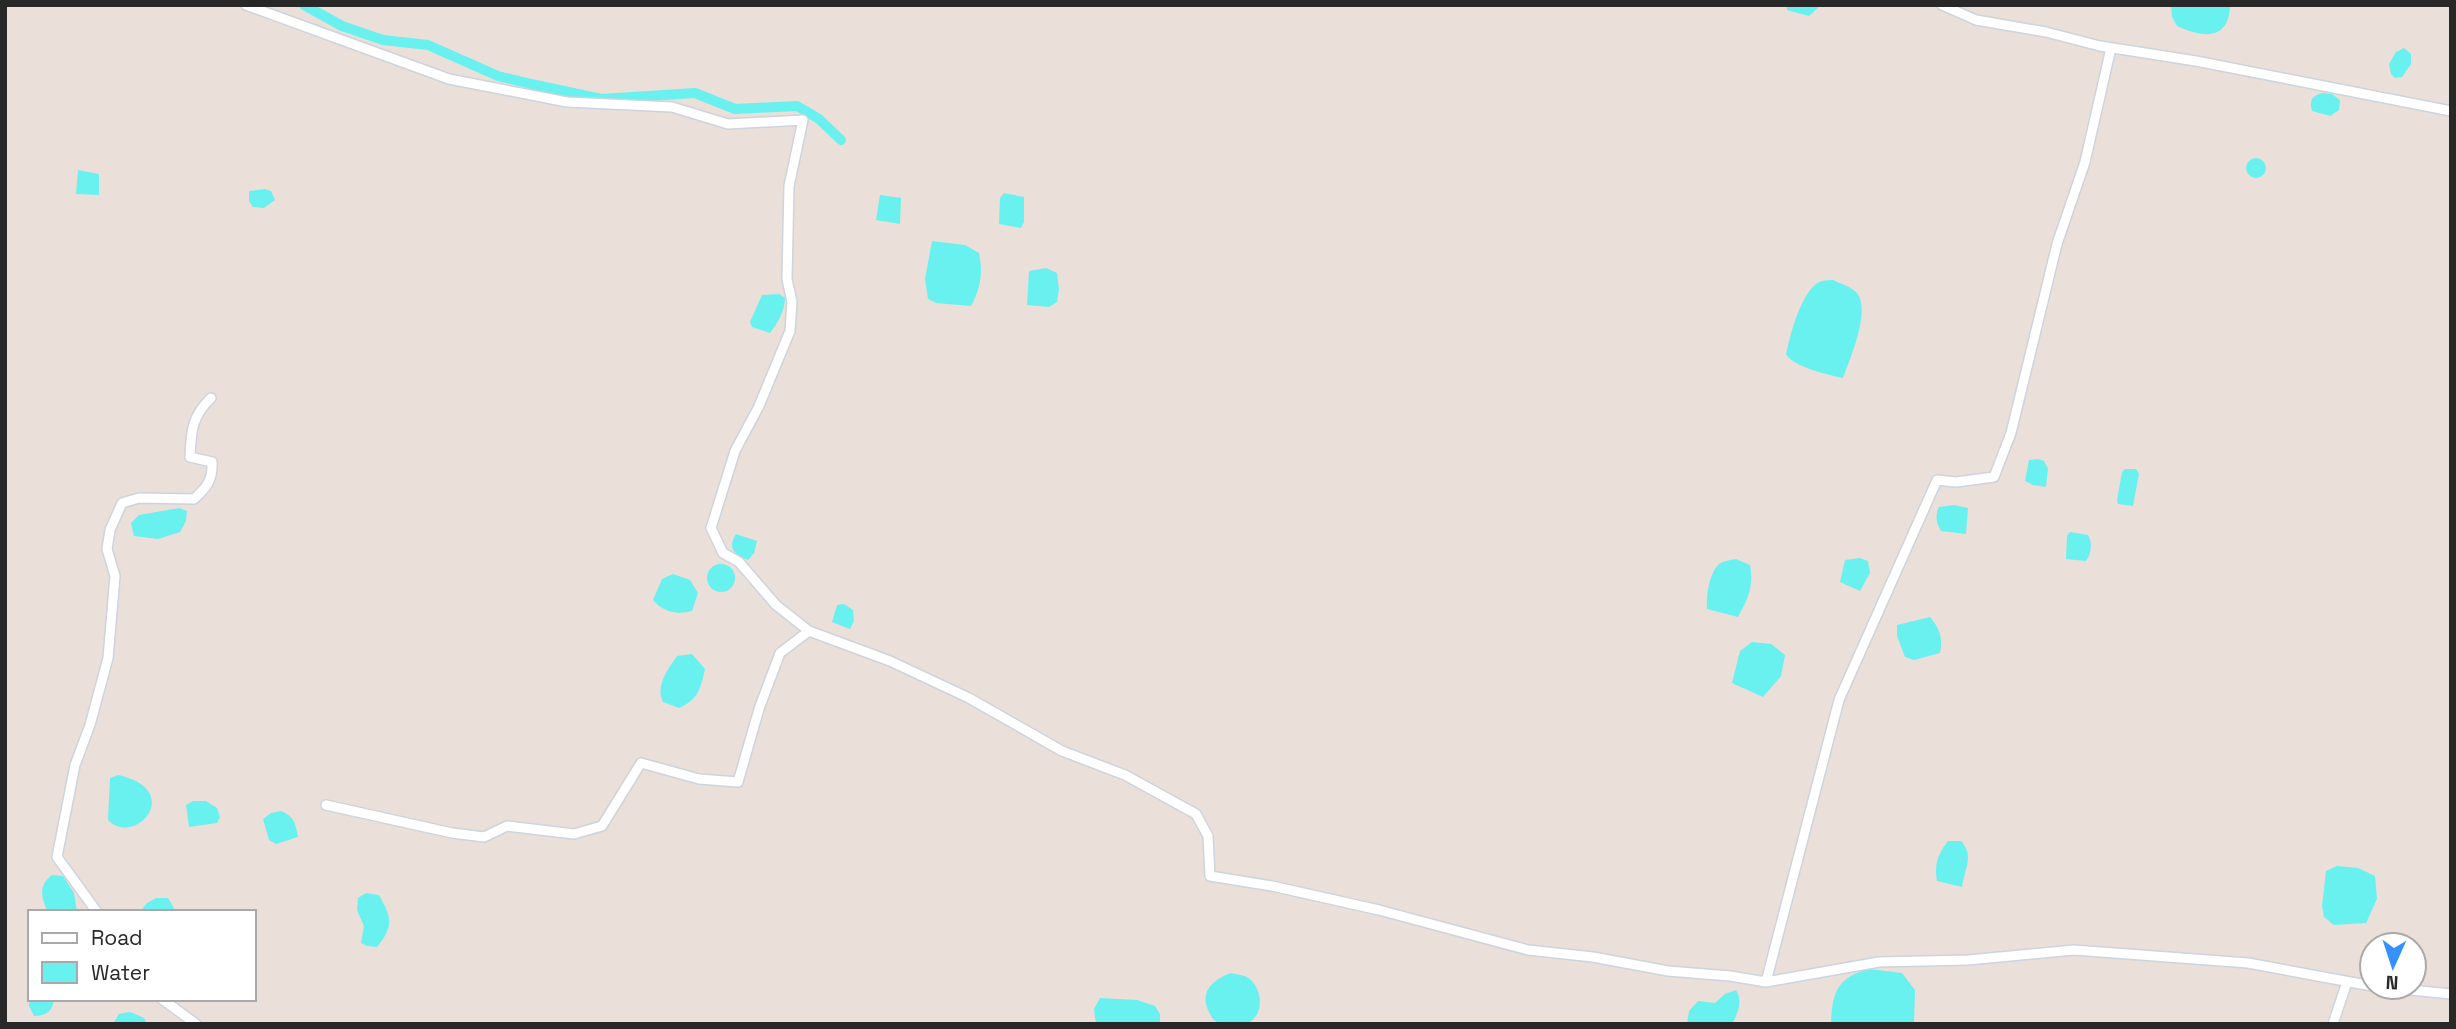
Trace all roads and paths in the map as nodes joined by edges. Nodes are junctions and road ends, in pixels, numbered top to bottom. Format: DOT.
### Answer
graph roads {
  1 [pos="246,5"];
  2 [pos="1942,5"];
  3 [pos="2111,48"];
  4 [pos="2451,111"];
  5 [pos="211,398"];
  6 [pos="809,631"];
  7 [pos="326,805"];
  8 [pos="96,910"];
  9 [pos="1766,982"];
  10 [pos="2347,982"];
  11 [pos="2358,984"];
  12 [pos="2428,992"];
  13 [pos="2451,994"];
  14 [pos="165,1001"];
  15 [pos="196,1024"];
  16 [pos="2333,1024"];
  1 -- 6 [label="street"];
  2 -- 3 [label="street"];
  3 -- 4 [label="street"];
  3 -- 9 [label="street"];
  5 -- 8 [label="street"];
  6 -- 7 [label="street"];
  6 -- 9 [label="street"];
  9 -- 10 [label="street"];
  10 -- 11 [label="street"];
  10 -- 16 [label="street"];
  12 -- 13 [label="street"];
  14 -- 15 [label="street"];
}
